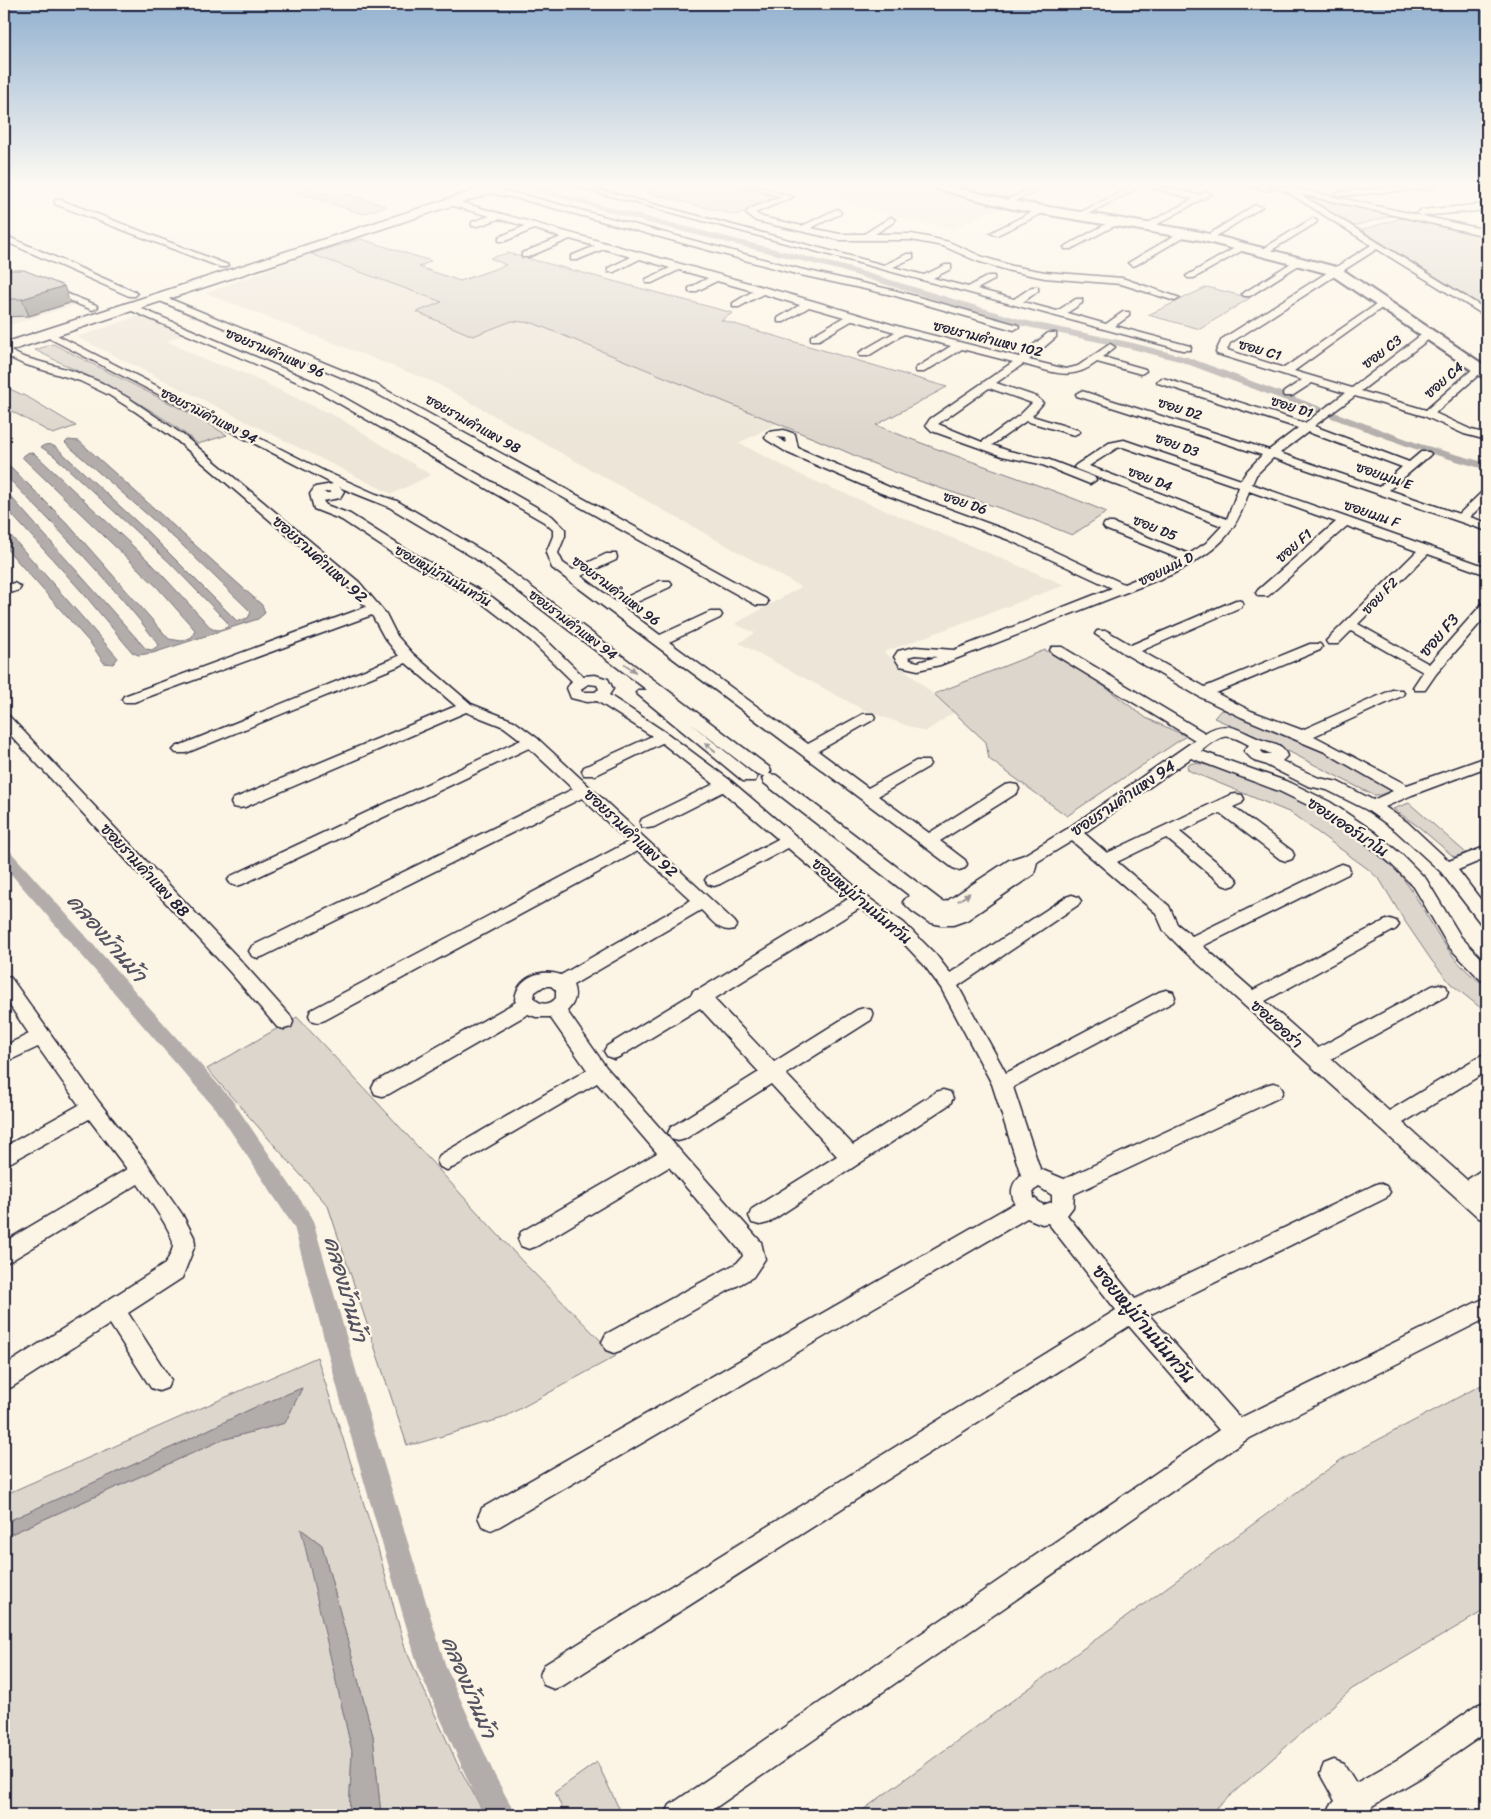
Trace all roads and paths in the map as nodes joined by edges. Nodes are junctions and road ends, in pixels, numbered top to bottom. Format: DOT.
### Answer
graph roads {
  1 [pos="69,271"];
  2 [pos="204,271"];
  3 [pos="236,271"];
  4 [pos="671,271"];
  5 [pos="694,271"];
  6 [pos="795,271"];
  7 [pos="900,271"];
  8 [pos="940,271"];
  9 [pos="1024,271"];
  10 [pos="1200,271"];
  11 [pos="1283,271"];
  12 [pos="1335,271"];
  13 [pos="1418,271"];
  14 [pos="4,272"];
  15 [pos="1191,276"];
  16 [pos="718,277"];
  17 [pos="926,278"];
  18 [pos="991,278"];
  19 [pos="649,281"];
  20 [pos="1035,289"];
  21 [pos="692,290"];
  22 [pos="763,290"];
  23 [pos="969,290"];
  24 [pos="1247,294"];
  25 [pos="158,296"];
  26 [pos="1174,298"];
  27 [pos="130,300"];
  28 [pos="1079,301"];
  29 [pos="1016,302"];
  30 [pos="810,303"];
  31 [pos="1383,303"];
  32 [pos="736,305"];
  33 [pos="100,310"];
  34 [pos="1059,314"];
  35 [pos="1126,314"];
  36 [pos="1487,314"];
  37 [pos="853,316"];
  38 [pos="781,320"];
  39 [pos="1014,326"];
  40 [pos="1108,326"];
  41 [pos="903,331"];
  42 [pos="47,334"];
  43 [pos="1429,334"];
  44 [pos="1052,335"];
  45 [pos="4,336"];
  46 [pos="816,338"];
  47 [pos="959,346"];
  48 [pos="1110,348"];
  49 [pos="1186,348"];
  50 [pos="4,350"];
  51 [pos="864,354"];
  52 [pos="1096,358"];
  53 [pos="1020,362"];
  54 [pos="920,370"];
  55 [pos="1141,371"];
  56 [pos="1285,372"];
  57 [pos="1483,372"];
  58 [pos="1310,379"];
  59 [pos="1162,382"];
  60 [pos="988,384"];
  61 [pos="1352,392"];
  62 [pos="1081,394"];
  63 [pos="1288,394"];
  64 [pos="1332,407"];
  65 [pos="1428,414"];
  66 [pos="1024,417"];
  67 [pos="1306,427"];
  68 [pos="1074,432"];
  69 [pos="1487,437"];
  70 [pos="984,446"];
  71 [pos="792,451"];
  72 [pos="1098,454"];
  73 [pos="1271,454"];
  74 [pos="1425,454"];
  75 [pos="1410,466"];
  76 [pos="312,470"];
  77 [pos="325,476"];
  78 [pos="1093,481"];
  79 [pos="1246,487"];
  80 [pos="336,490"];
  81 [pos="1381,490"];
  82 [pos="317,493"];
  83 [pos="1487,494"];
  84 [pos="346,517"];
  85 [pos="1462,518"];
  86 [pos="1346,521"];
  87 [pos="1230,525"];
  88 [pos="1109,526"];
  89 [pos="1487,526"];
  90 [pos="1426,549"];
  91 [pos="611,557"];
  92 [pos="1190,559"];
  93 [pos="1487,570"];
  94 [pos="571,576"];
  95 [pos="665,584"];
  96 [pos="1125,588"];
  97 [pos="1263,593"];
  98 [pos="761,602"];
  99 [pos="1236,604"];
  100 [pos="1487,607"];
  101 [pos="614,608"];
  102 [pos="374,609"];
  103 [pos="716,615"];
  104 [pos="1351,626"];
  105 [pos="1102,634"];
  106 [pos="659,641"];
  107 [pos="1333,641"];
  108 [pos="1315,647"];
  109 [pos="1057,650"];
  110 [pos="1130,651"];
  111 [pos="956,654"];
  112 [pos="408,657"];
  113 [pos="1431,671"];
  114 [pos="1420,687"];
  115 [pos="1203,693"];
  116 [pos="1397,693"];
  117 [pos="129,699"];
  118 [pos="466,706"];
  119 [pos="868,717"];
  120 [pos="5,723"];
  121 [pos="1302,736"];
  122 [pos="663,737"];
  123 [pos="1210,738"];
  124 [pos="532,742"];
  125 [pos="180,750"];
  126 [pos="807,751"];
  127 [pos="1190,752"];
  128 [pos="1487,762"];
  129 [pos="922,764"];
  130 [pos="590,771"];
  131 [pos="725,785"];
  132 [pos="1012,789"];
  133 [pos="584,790"];
  134 [pos="1406,791"];
  135 [pos="866,796"];
  136 [pos="239,803"];
  137 [pos="1373,806"];
  138 [pos="648,823"];
  139 [pos="1167,830"];
  140 [pos="1073,833"];
  141 [pos="789,840"];
  142 [pos="928,841"];
  143 [pos="641,842"];
  144 [pos="1487,852"];
  145 [pos="1286,855"];
  146 [pos="1106,860"];
  147 [pos="959,864"];
  148 [pos="1447,868"];
  149 [pos="1342,870"];
  150 [pos="237,880"];
  151 [pos="714,880"];
  152 [pos="1229,881"];
  153 [pos="860,900"];
  154 [pos="703,901"];
  155 [pos="1072,901"];
  156 [pos="1487,920"];
  157 [pos="728,925"];
  158 [pos="1390,925"];
  159 [pos="1189,944"];
  160 [pos="258,951"];
  161 [pos="1487,974"];
  162 [pos="4,983"];
  163 [pos="561,983"];
  164 [pos="948,984"];
  165 [pos="1440,991"];
  166 [pos="700,996"];
  167 [pos="1166,997"];
  168 [pos="1251,1000"];
  169 [pos="527,1005"];
  170 [pos="555,1009"];
  171 [pos="318,1015"];
  172 [pos="864,1015"];
  173 [pos="284,1022"];
  174 [pos="40,1037"];
  175 [pos="614,1051"];
  176 [pos="4,1056"];
  177 [pos="1316,1058"];
  178 [pos="1487,1061"];
  179 [pos="600,1072"];
  180 [pos="772,1074"];
  181 [pos="1002,1084"];
  182 [pos="382,1088"];
  183 [pos="1273,1091"];
  184 [pos="943,1098"];
  185 [pos="92,1108"];
  186 [pos="1388,1122"];
  187 [pos="678,1133"];
  188 [pos="672,1154"];
  189 [pos="4,1157"];
  190 [pos="851,1157"];
  191 [pos="447,1161"];
  192 [pos="141,1171"];
  193 [pos="1487,1177"];
  194 [pos="1033,1179"];
  195 [pos="1062,1190"];
  196 [pos="1378,1192"];
  197 [pos="1466,1192"];
  198 [pos="1027,1207"];
  199 [pos="1487,1211"];
  200 [pos="1053,1214"];
  201 [pos="760,1216"];
  202 [pos="529,1239"];
  203 [pos="4,1253"];
  204 [pos="1487,1307"];
  205 [pos="113,1310"];
  206 [pos="1132,1313"];
  207 [pos="614,1342"];
  208 [pos="4,1379"];
  209 [pos="159,1380"];
  210 [pos="1237,1432"];
  211 [pos="491,1516"];
  212 [pos="554,1675"];
  213 [pos="1487,1715"];
  214 [pos="1334,1774"];
  215 [pos="1351,1812"];
  216 [pos="680,1815"];
  1 -- 27 [label="street"];
  2 -- 27 [label="main road"];
  3 -- 25 [label="main road"];
  4 -- 19 [label="street"];
  5 -- 16 [label="street, ซอยรามคําแหง 102"];
  6 -- 39 [label="street"];
  7 -- 17 [label="street"];
  8 -- 17 [label="street"];
  9 -- 26 [label="street"];
  10 -- 15 [label="street"];
  11 -- 24 [label="street"];
  12 -- 31 [label="street"];
  12 -- 56 [label="street, ซอย C1"];
  13 -- 36 [label="street"];
  14 -- 33 [label="street"];
  16 -- 21 [label="street"];
  16 -- 22 [label="street, ซอยรามคําแหง 102"];
  17 -- 23 [label="street"];
  18 -- 23 [label="street"];
  20 -- 29 [label="street"];
  22 -- 30 [label="street, ซอยรามคําแหง 102"];
  22 -- 32 [label="street"];
  23 -- 29 [label="street"];
  25 -- 27 [label="main road"];
  25 -- 98 [label="street, ซอยรามคําแหง 98"];
  27 -- 33 [label="main road"];
  27 -- 94 [label="street, ซอยรามคําแหง 96"];
  28 -- 34 [label="street"];
  29 -- 34 [label="street"];
  30 -- 37 [label="street, ซอยรามคําแหง 102"];
  30 -- 38 [label="street"];
  31 -- 43 [label="street"];
  31 -- 56 [label="street"];
  33 -- 42 [label="main road"];
  33 -- 45 [label="main road"];
  34 -- 40 [label="street"];
  35 -- 40 [label="street"];
  37 -- 41 [label="street, ซอยรามคําแหง 102"];
  37 -- 46 [label="street"];
  40 -- 49 [label="street"];
  41 -- 47 [label="street, ซอยรามคําแหง 102"];
  41 -- 51 [label="street"];
  42 -- 50 [label="main road"];
  42 -- 76 [label="street, ซอยรามคําแหง 94"];
  43 -- 57 [label="street"];
  43 -- 61 [label="street, ซอย C3"];
  44 -- 53 [label="street"];
  47 -- 53 [label="street, ซอยรามคําแหง 102"];
  47 -- 54 [label="street"];
  48 -- 52 [label="street, ซอยรามคําแหง 102"];
  50 -- 102 [label="street, ซอยรามคําแหง 92"];
  52 -- 53 [label="street, ซอยรามคําแหง 102"];
  52 -- 55 [label="street"];
  53 -- 60 [label="street"];
  56 -- 58 [label="street, ซอย C1"];
  57 -- 65 [label="street, ซอย C4"];
  58 -- 61 [label="street, ซอย C1"];
  58 -- 63 [label="street"];
  59 -- 67 [label="street, ซอย D1"];
  60 -- 66 [label="street"];
  60 -- 70 [label="street"];
  61 -- 64 [label="street, ซอย C3"];
  61 -- 65 [label="street, ซอย C1"];
  62 -- 73 [label="street, ซอย D2"];
  64 -- 67 [label="street, ซอยเมน D"];
  65 -- 69 [label="street, ซอย C1"];
  66 -- 68 [label="street"];
  66 -- 70 [label="street"];
  67 -- 73 [label="street, ซอยเมน D"];
  67 -- 75 [label="street, ซอย D1"];
  70 -- 78 [label="street"];
  71 -- 96 [label="street, ซอย D6"];
  72 -- 79 [label="street, ซอย D3"];
  72 -- 87 [label="street, ซอย D4"];
  73 -- 79 [label="street, ซอยเมน D"];
  73 -- 81 [label="street, ซอยเมน E"];
  74 -- 75 [label="street"];
  75 -- 81 [label="street"];
  76 -- 77 [label="street, ซอยรามคําแหง 94"];
  76 -- 82 [label="street, ซอยหมู่บ้านนันทวัน"];
  77 -- 80 [label="street"];
  77 -- 140 [label="street, ซอยรามคําแหง 94"];
  79 -- 86 [label="street, ซอยเมน F"];
  79 -- 87 [label="street, ซอยเมน D"];
  80 -- 82 [label="street"];
  80 -- 84 [label="street"];
  81 -- 85 [label="street, ซอยเมน E"];
  82 -- 84 [label="street, ซอยหมู่บ้านนันทวัน"];
  83 -- 85 [label="street"];
  84 -- 122 [label="street, ซอยหมู่บ้านนันทวัน"];
  85 -- 89 [label="street, ซอยเมน E"];
  86 -- 90 [label="street, ซอยเมน F"];
  86 -- 97 [label="street, ซอย F1"];
  87 -- 92 [label="street, ซอยเมน D"];
  88 -- 92 [label="street, ซอย D5"];
  90 -- 93 [label="street, ซอยเมน F"];
  90 -- 104 [label="street, ซอย F2"];
  91 -- 94 [label="street"];
  92 -- 96 [label="street, ซอยเมน D"];
  94 -- 101 [label="street, ซอยรามคําแหง 96"];
  95 -- 101 [label="street"];
  96 -- 111 [label="street, ซอยเมน D"];
  99 -- 110 [label="street"];
  100 -- 113 [label="street, ซอย F3"];
  101 -- 106 [label="street, ซอยรามคําแหง 96"];
  102 -- 112 [label="street, ซอยรามคําแหง 92"];
  102 -- 117 [label="street"];
  103 -- 106 [label="street"];
  104 -- 107 [label="street, ซอย F2"];
  104 -- 113 [label="street"];
  105 -- 110 [label="street"];
  106 -- 126 [label="street, ซอยรามคําแหง 96"];
  108 -- 115 [label="street"];
  109 -- 123 [label="street"];
  110 -- 115 [label="street"];
  112 -- 118 [label="street, ซอยรามคําแหง 92"];
  112 -- 125 [label="street"];
  113 -- 114 [label="street, ซอย F3"];
  115 -- 121 [label="street"];
  116 -- 121 [label="street"];
  118 -- 124 [label="street, ซอยรามคําแหง 92"];
  118 -- 136 [label="street"];
  119 -- 126 [label="street"];
  120 -- 173 [label="street, ซอยรามคำแหง 88"];
  121 -- 134 [label="street"];
  122 -- 130 [label="street"];
  122 -- 131 [label="street, ซอยหมู่บ้านนันทวัน"];
  123 -- 127 [label="street, ซอยรามคําแหง 94"];
  123 -- 137 [label="street"];
  124 -- 133 [label="street, ซอยรามคําแหง 92"];
  124 -- 150 [label="street"];
  126 -- 135 [label="street, ซอยรามคําแหง 96"];
  127 -- 140 [label="street, ซอยรามคําแหง 94"];
  127 -- 161 [label="street, ซอยเออร์บาโน"];
  128 -- 134 [label="street"];
  129 -- 135 [label="street"];
  131 -- 138 [label="street"];
  131 -- 141 [label="street, ซอยหมู่บ้านนันทวัน"];
  132 -- 142 [label="street"];
  133 -- 143 [label="street, ซอยรามคําแหง 92"];
  133 -- 160 [label="street"];
  134 -- 137 [label="street"];
  135 -- 142 [label="street, ซอยรามคําแหง 96"];
  137 -- 148 [label="street"];
  139 -- 145 [label="street"];
  139 -- 146 [label="street"];
  139 -- 152 [label="street"];
  140 -- 146 [label="street, ซอยออร่า"];
  141 -- 151 [label="street"];
  141 -- 153 [label="street, ซอยหมู่บ้านนันทวัน"];
  142 -- 147 [label="street, ซอยรามคําแหง 96"];
  143 -- 154 [label="street, ซอยรามคําแหง 92"];
  143 -- 171 [label="street"];
  144 -- 148 [label="street"];
  146 -- 159 [label="street, ซอยออร่า"];
  148 -- 156 [label="street"];
  149 -- 159 [label="street"];
  153 -- 164 [label="street, ซอยหมู่บ้านนันทวัน"];
  153 -- 166 [label="street"];
  154 -- 157 [label="street, ซอยรามคําแหง 92"];
  154 -- 163 [label="street"];
  155 -- 164 [label="street"];
  158 -- 168 [label="street"];
  159 -- 168 [label="street, ซอยออร่า"];
  162 -- 174 [label="street"];
  163 -- 169 [label="street"];
  163 -- 170 [label="street"];
  164 -- 181 [label="street, ซอยหมู่บ้านนันทวัน"];
  165 -- 177 [label="street"];
  166 -- 175 [label="street"];
  166 -- 180 [label="street"];
  167 -- 181 [label="street"];
  168 -- 177 [label="street, ซอยออร่า"];
  169 -- 170 [label="street"];
  169 -- 182 [label="street"];
  170 -- 179 [label="street"];
  172 -- 180 [label="street"];
  174 -- 176 [label="street"];
  174 -- 185 [label="street"];
  177 -- 186 [label="street, ซอยออร่า"];
  178 -- 186 [label="street"];
  179 -- 188 [label="street"];
  179 -- 191 [label="street"];
  180 -- 187 [label="street"];
  180 -- 190 [label="street"];
  181 -- 194 [label="street, ซอยหมู่บ้านนันทวัน"];
  183 -- 195 [label="street"];
  184 -- 190 [label="street"];
  185 -- 189 [label="street"];
  185 -- 192 [label="street"];
  186 -- 197 [label="street, ซอยออร่า"];
  188 -- 202 [label="street"];
  188 -- 207 [label="street"];
  190 -- 201 [label="street"];
  192 -- 203 [label="street"];
  192 -- 205 [label="street"];
  193 -- 197 [label="street"];
  194 -- 195 [label="street"];
  194 -- 198 [label="street"];
  195 -- 200 [label="street"];
  196 -- 206 [label="street"];
  197 -- 199 [label="street, ซอยออร่า"];
  198 -- 200 [label="street"];
  198 -- 211 [label="street"];
  200 -- 206 [label="street, ซอยหมู่บ้านนันทวัน"];
  204 -- 210 [label="street"];
  205 -- 208 [label="street"];
  205 -- 209 [label="street"];
  206 -- 210 [label="street, ซอยหมู่บ้านนันทวัน"];
  206 -- 212 [label="street"];
  210 -- 216 [label="street"];
  213 -- 215 [label="street"];
  214 -- 215 [label="street"];
}
